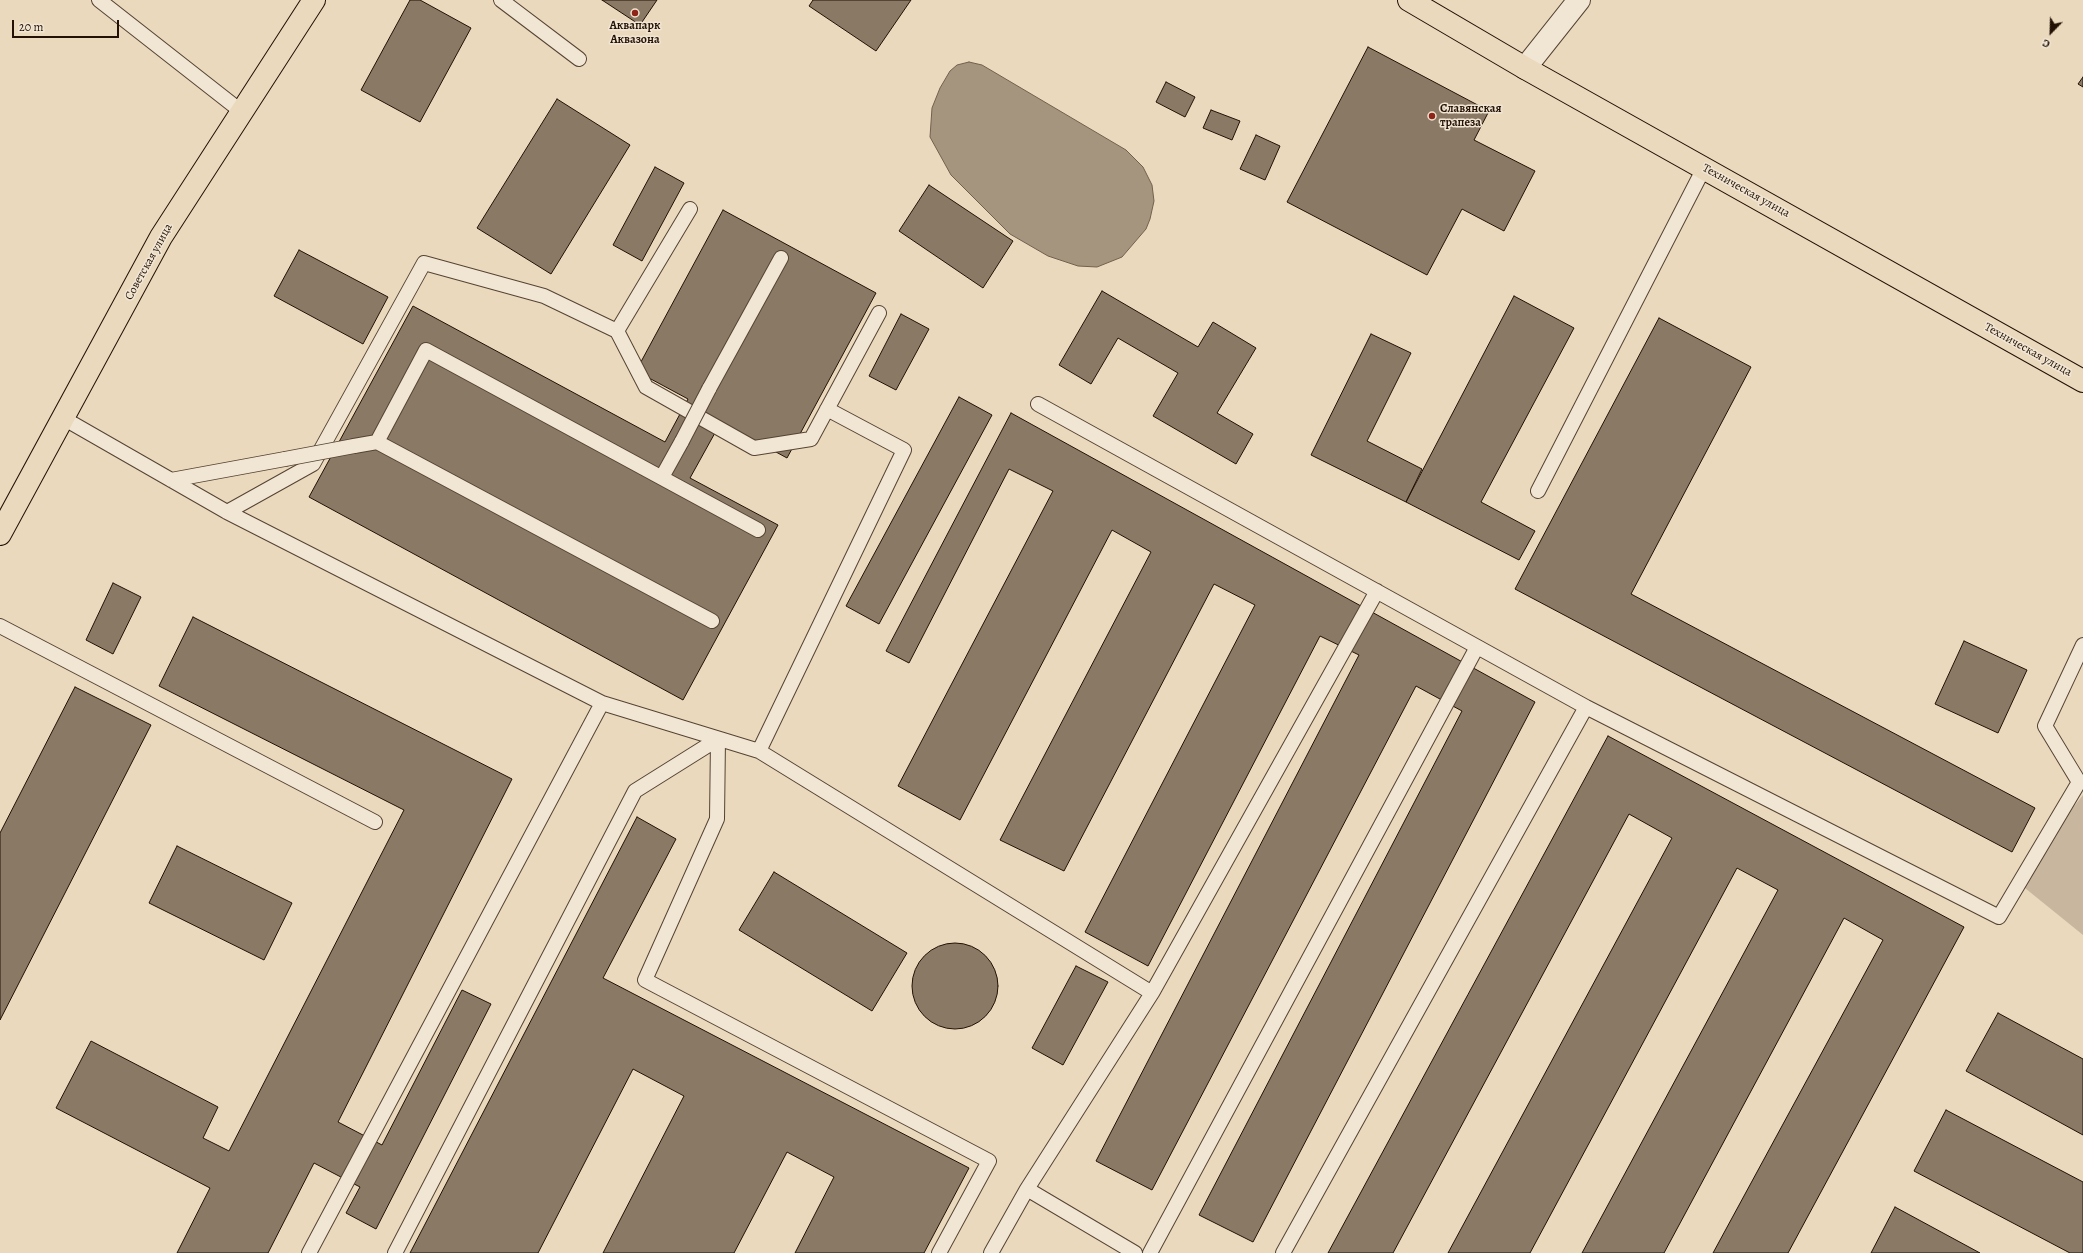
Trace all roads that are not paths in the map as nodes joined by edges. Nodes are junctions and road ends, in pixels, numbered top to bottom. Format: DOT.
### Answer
graph roads {
  1 [pos="99,0"];
  2 [pos="314,0"];
  3 [pos="501,0"];
  4 [pos="1409,0"];
  5 [pos="1579,0"];
  6 [pos="579,58"];
  7 [pos="1525,68"];
  8 [pos="242,112"];
  9 [pos="1704,168"];
  10 [pos="690,209"];
  11 [pos="781,258"];
  12 [pos="879,313"];
  13 [pos="617,331"];
  14 [pos="2083,381"];
  15 [pos="1038,404"];
  16 [pos="827,409"];
  17 [pos="63,418"];
  18 [pos="377,442"];
  19 [pos="662,477"];
  20 [pos="171,480"];
  21 [pos="1538,491"];
  22 [pos="227,512"];
  23 [pos="758,530"];
  24 [pos="0,534"];
  25 [pos="1377,591"];
  26 [pos="712,621"];
  27 [pos="0,626"];
  28 [pos="2083,645"];
  29 [pos="1477,647"];
  30 [pos="602,703"];
  31 [pos="1586,706"];
  32 [pos="718,739"];
  33 [pos="759,751"];
  34 [pos="2081,779"];
  35 [pos="375,822"];
  36 [pos="1152,993"];
  37 [pos="1027,1189"];
  38 [pos="309,1253"];
  39 [pos="395,1253"];
  40 [pos="939,1253"];
  41 [pos="991,1253"];
  42 [pos="1134,1253"];
  43 [pos="1150,1253"];
  44 [pos="1283,1253"];
  1 -- 8 [label="lane"];
  2 -- 8 [label="main road, Советская улица"];
  3 -- 6 [label="lane"];
  4 -- 7 [label="main road, Техническая улица"];
  5 -- 7 [label="street"];
  7 -- 9 [label="main road, Техническая улица"];
  8 -- 17 [label="main road, Советская улица"];
  9 -- 14 [label="main road, Техническая улица"];
  9 -- 21 [label="lane"];
  10 -- 13 [label="lane"];
  11 -- 19 [label="lane, bridge"];
  12 -- 16 [label="lane"];
  13 -- 16 [label="lane"];
  13 -- 22 [label="lane"];
  15 -- 25 [label="lane"];
  16 -- 33 [label="lane"];
  17 -- 20 [label="lane"];
  17 -- 24 [label="main road, Советская улица"];
  18 -- 19 [label="lane"];
  18 -- 20 [label="lane, bridge"];
  18 -- 26 [label="lane"];
  19 -- 23 [label="lane"];
  20 -- 22 [label="lane"];
  22 -- 30 [label="lane"];
  25 -- 29 [label="lane"];
  25 -- 36 [label="lane"];
  27 -- 35 [label="lane"];
  28 -- 34 [label="lane"];
  29 -- 31 [label="lane"];
  29 -- 43 [label="lane"];
  30 -- 32 [label="lane"];
  30 -- 38 [label="lane"];
  31 -- 34 [label="lane"];
  31 -- 44 [label="lane"];
  32 -- 33 [label="lane"];
  32 -- 39 [label="lane"];
  32 -- 40 [label="lane"];
  33 -- 36 [label="lane"];
  36 -- 37 [label="lane"];
  37 -- 41 [label="lane"];
  37 -- 42 [label="lane"];
}
